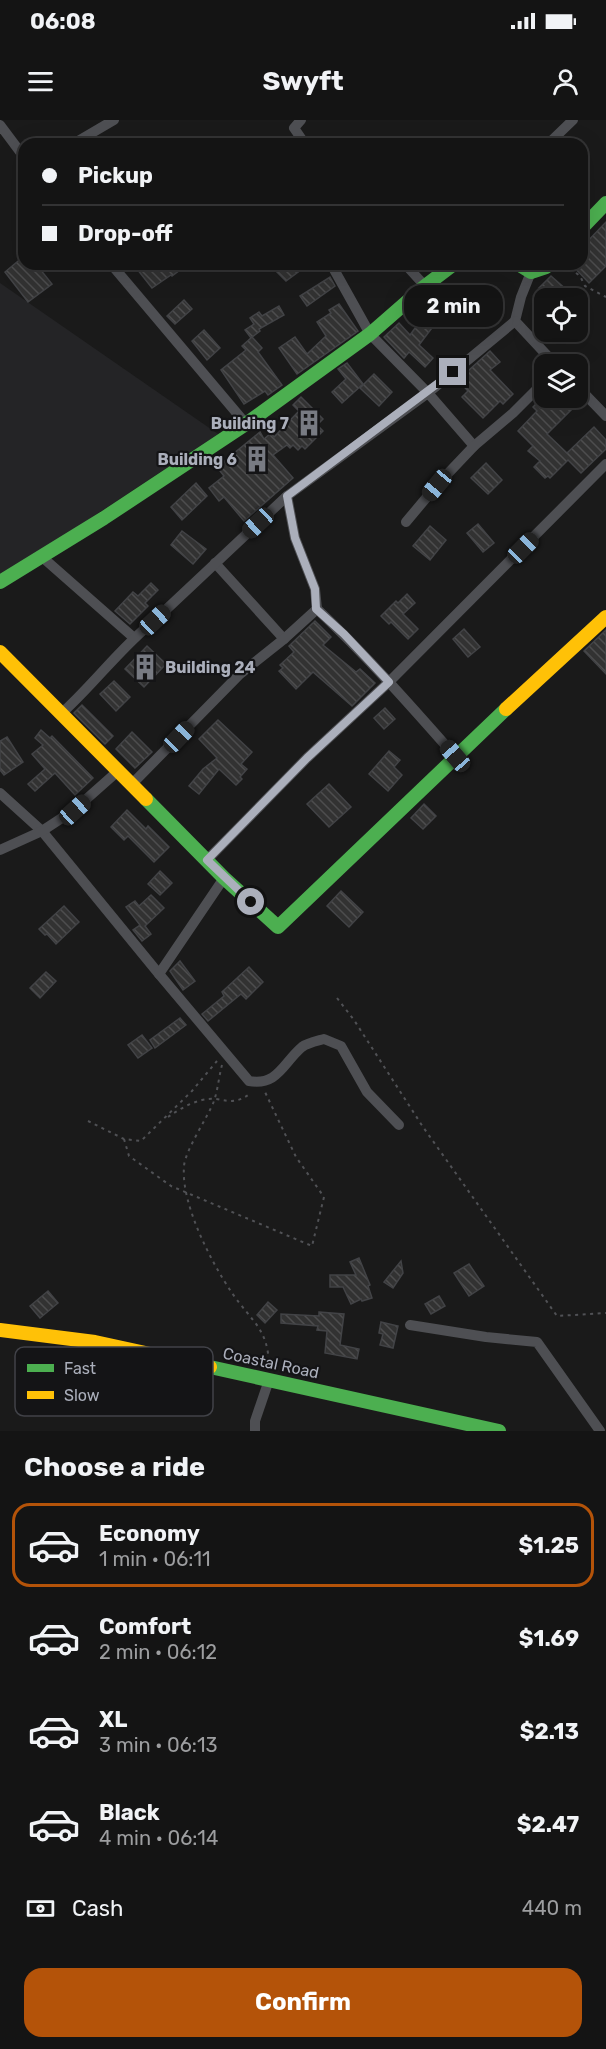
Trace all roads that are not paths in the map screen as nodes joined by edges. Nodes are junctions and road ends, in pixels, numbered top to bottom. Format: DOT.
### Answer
graph roads {
  1 [pos="114,120"];
  2 [pos="301,120"];
  3 [pos="573,120"];
  4 [pos="0,125"];
  5 [pos="83,138"];
  6 [pos="301,138"];
  7 [pos="554,138"];
  8 [pos="18,149"];
  9 [pos="606,203"];
  10 [pos="588,222"];
  11 [pos="116,270"];
  12 [pos="335,270"];
  13 [pos="410,270"];
  14 [pos="446,270"];
  15 [pos="528,270"];
  16 [pos="537,270"];
  17 [pos="531,272"];
  18 [pos="425,286"];
  19 [pos="515,321"];
  20 [pos="370,334"];
  21 [pos="546,354"];
  22 [pos="534,392"];
  23 [pos="428,393"];
  24 [pos="588,397"];
  25 [pos="606,416"];
  26 [pos="246,424"];
  27 [pos="474,446"];
  28 [pos="606,464"];
  29 [pos="287,496"];
  30 [pos="406,522"];
  31 [pos="41,556"];
  32 [pos="215,563"];
  33 [pos="0,582"];
  34 [pos="316,609"];
  35 [pos="606,617"];
  36 [pos="133,637"];
  37 [pos="285,639"];
  38 [pos="0,652"];
  39 [pos="389,682"];
  40 [pos="62,713"];
  41 [pos="455,756"];
  42 [pos="118,771"];
  43 [pos="132,784"];
  44 [pos="0,793"];
  45 [pos="42,831"];
  46 [pos="0,850"];
  47 [pos="207,860"];
  48 [pos="224,878"];
  49 [pos="159,974"];
  50 [pos="399,1125"];
  51 [pos="410,1325"];
  52 [pos="0,1330"];
  53 [pos="118,1347"];
  54 [pos="213,1368"];
  55 [pos="269,1380"];
  56 [pos="255,1431"];
  57 [pos="499,1431"];
  58 [pos="600,1431"];
  1 -- 5 [label="street"];
  2 -- 6 [label="street"];
  3 -- 7 [label="street"];
  4 -- 8 [label="street"];
  9 -- 10 [label="street"];
  11 -- 26 [label="street"];
  12 -- 20 [label="street"];
  13 -- 18 [label="street"];
  14 -- 18 [label="street"];
  15 -- 17 [label="street"];
  16 -- 17 [label="street"];
  17 -- 19 [label="street"];
  18 -- 20 [label="street"];
  19 -- 21 [label="street"];
  19 -- 23 [label="street"];
  20 -- 23 [label="street"];
  20 -- 26 [label="street"];
  22 -- 27 [label="street"];
  23 -- 27 [label="street"];
  23 -- 29 [label="street"];
  24 -- 25 [label="street"];
  26 -- 31 [label="street"];
  27 -- 30 [label="street"];
  28 -- 39 [label="street"];
  29 -- 32 [label="street"];
  29 -- 34 [label="street"];
  31 -- 33 [label="street"];
  31 -- 36 [label="street"];
  32 -- 36 [label="street"];
  32 -- 37 [label="street"];
  34 -- 37 [label="street"];
  34 -- 39 [label="street"];
  35 -- 41 [label="street"];
  36 -- 40 [label="street"];
  37 -- 43 [label="street"];
  38 -- 40 [label="street"];
  39 -- 41 [label="street"];
  39 -- 47 [label="street"];
  40 -- 42 [label="street"];
  41 -- 48 [label="street"];
  42 -- 43 [label="street"];
  42 -- 45 [label="street"];
  43 -- 47 [label="street"];
  44 -- 45 [label="street"];
  45 -- 46 [label="street"];
  45 -- 49 [label="street"];
  47 -- 48 [label="street"];
  48 -- 49 [label="street"];
  49 -- 50 [label="street"];
  51 -- 58 [label="street"];
  52 -- 53 [label="street, Coastal Road"];
  54 -- 55 [label="street, Coastal Road"];
  55 -- 56 [label="street"];
  55 -- 57 [label="street, Coastal Road"];
}
